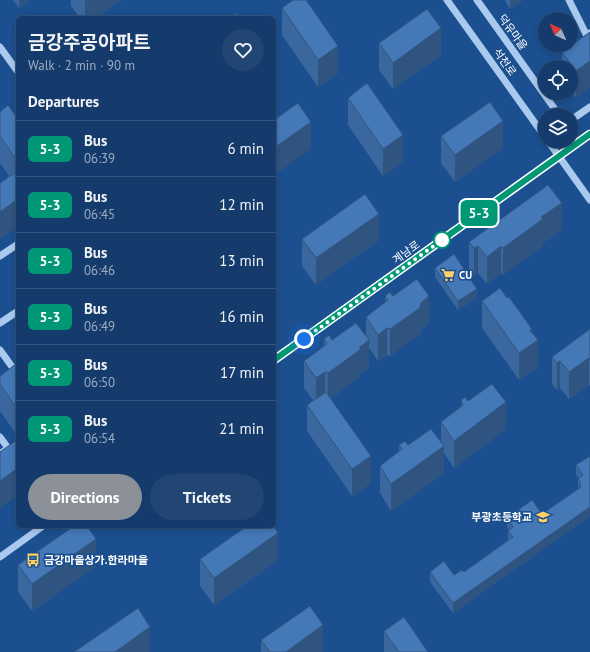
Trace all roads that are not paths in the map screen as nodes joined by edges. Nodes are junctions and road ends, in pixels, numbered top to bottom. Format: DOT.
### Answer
graph roads {
  1 [pos="447,0"];
  2 [pos="477,0"];
  3 [pos="569,0"];
  4 [pos="590,33"];
  5 [pos="0,47"];
  6 [pos="16,69"];
  7 [pos="590,107"];
  8 [pos="554,108"];
  9 [pos="578,115"];
  10 [pos="538,127"];
  11 [pos="590,134"];
  12 [pos="553,148"];
  13 [pos="559,156"];
  14 [pos="590,200"];
  15 [pos="16,245"];
  16 [pos="0,256"];
  17 [pos="16,312"];
  18 [pos="0,324"];
  19 [pos="0,350"];
  20 [pos="276,359"];
  21 [pos="16,377"];
  22 [pos="0,437"];
  23 [pos="0,454"];
  24 [pos="40,528"];
  25 [pos="0,557"];
  1 -- 10 [label="street, 석천로"];
  2 -- 8 [label="street, 덕유마을"];
  3 -- 4 [label="street"];
  5 -- 6 [label="street"];
  7 -- 9 [label="street"];
  11 -- 13 [label="street, 계남로"];
  12 -- 13 [label="street"];
  13 -- 14 [label="street"];
  13 -- 20 [label="street, 계남로"];
  15 -- 16 [label="street"];
  17 -- 18 [label="street"];
  19 -- 21 [label="street"];
  22 -- 23 [label="street"];
  24 -- 25 [label="street"];
}
